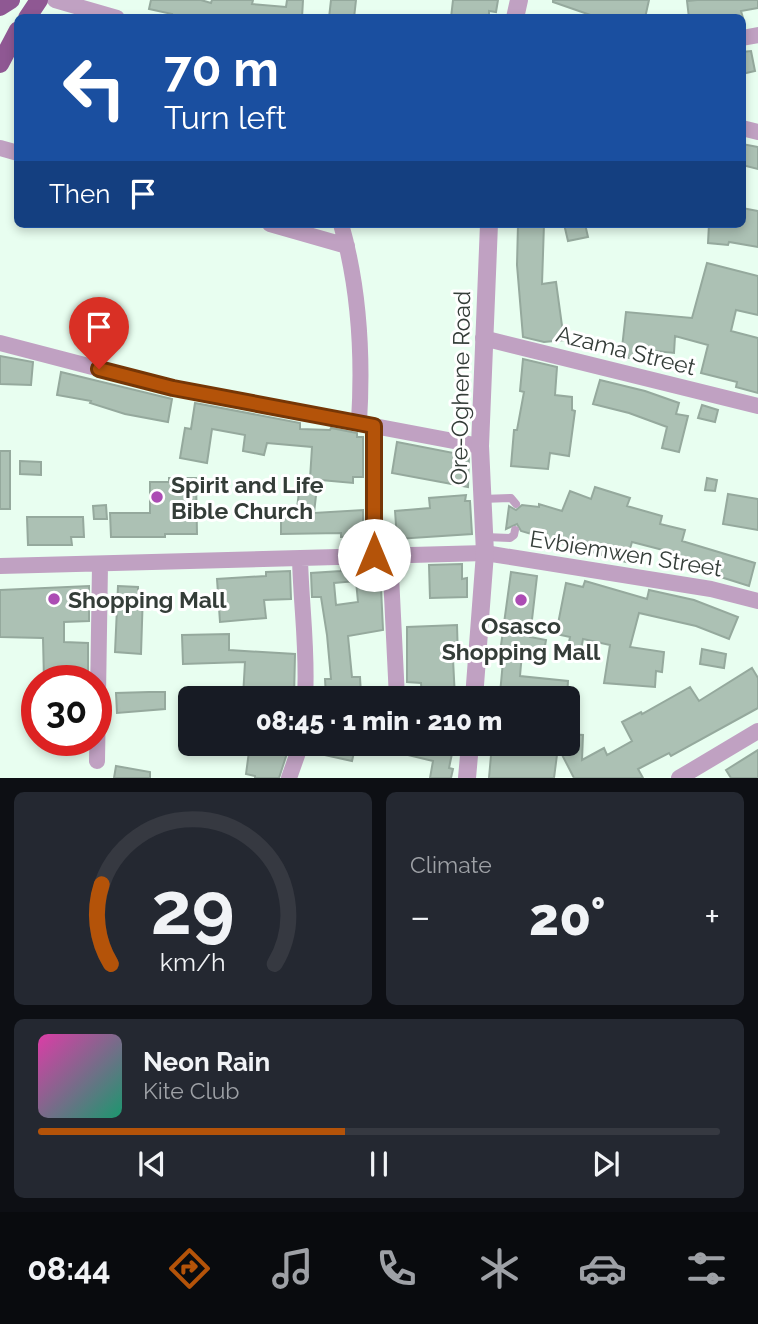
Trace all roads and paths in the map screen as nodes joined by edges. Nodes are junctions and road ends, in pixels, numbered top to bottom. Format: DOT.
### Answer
graph roads {
  1 [pos="11,0"];
  2 [pos="55,0"];
  3 [pos="0,7"];
  4 [pos="103,14"];
  5 [pos="14,38"];
  6 [pos="0,64"];
  7 [pos="284,228"];
  8 [pos="342,228"];
  9 [pos="489,228"];
  10 [pos="347,246"];
  11 [pos="483,338"];
  12 [pos="0,343"];
  13 [pos="758,407"];
  14 [pos="366,424"];
  15 [pos="480,446"];
  16 [pos="482,499"];
  17 [pos="516,504"];
  18 [pos="515,530"];
  19 [pos="484,545"];
  20 [pos="382,555"];
  21 [pos="300,558"];
  22 [pos="100,565"];
  23 [pos="0,566"];
  24 [pos="758,601"];
  25 [pos="306,686"];
  26 [pos="396,686"];
  27 [pos="475,686"];
  28 [pos="758,731"];
  29 [pos="297,756"];
  30 [pos="469,756"];
  31 [pos="97,761"];
  32 [pos="289,778"];
  33 [pos="467,778"];
  34 [pos="679,778"];
  1 -- 3 [label="main road"];
  2 -- 4 [label="street"];
  5 -- 6 [label="main road"];
  7 -- 10 [label="street"];
  8 -- 10 [label="street"];
  9 -- 11 [label="street, Ore-Oghene Road"];
  10 -- 14 [label="street"];
  11 -- 13 [label="street, Azama Street"];
  11 -- 15 [label="street, Ore-Oghene Road"];
  12 -- 14 [label="street"];
  14 -- 15 [label="street"];
  14 -- 20 [label="street"];
  15 -- 16 [label="street, Ore-Oghene Road"];
  16 -- 17 [label="lane"];
  16 -- 19 [label="street, Ore-Oghene Road"];
  18 -- 19 [label="lane"];
  19 -- 20 [label="street, Evbiemwen Street"];
  19 -- 24 [label="street, Evbiemwen Street"];
  19 -- 27 [label="street, Ore-Oghene Road"];
  20 -- 21 [label="street, Evbiemwen Street"];
  20 -- 26 [label="street"];
  21 -- 22 [label="street, Evbiemwen Street"];
  21 -- 25 [label="street"];
  22 -- 23 [label="street, Evbiemwen Street"];
  22 -- 31 [label="street"];
  28 -- 34 [label="street"];
  29 -- 32 [label="street"];
  30 -- 33 [label="street"];
}
